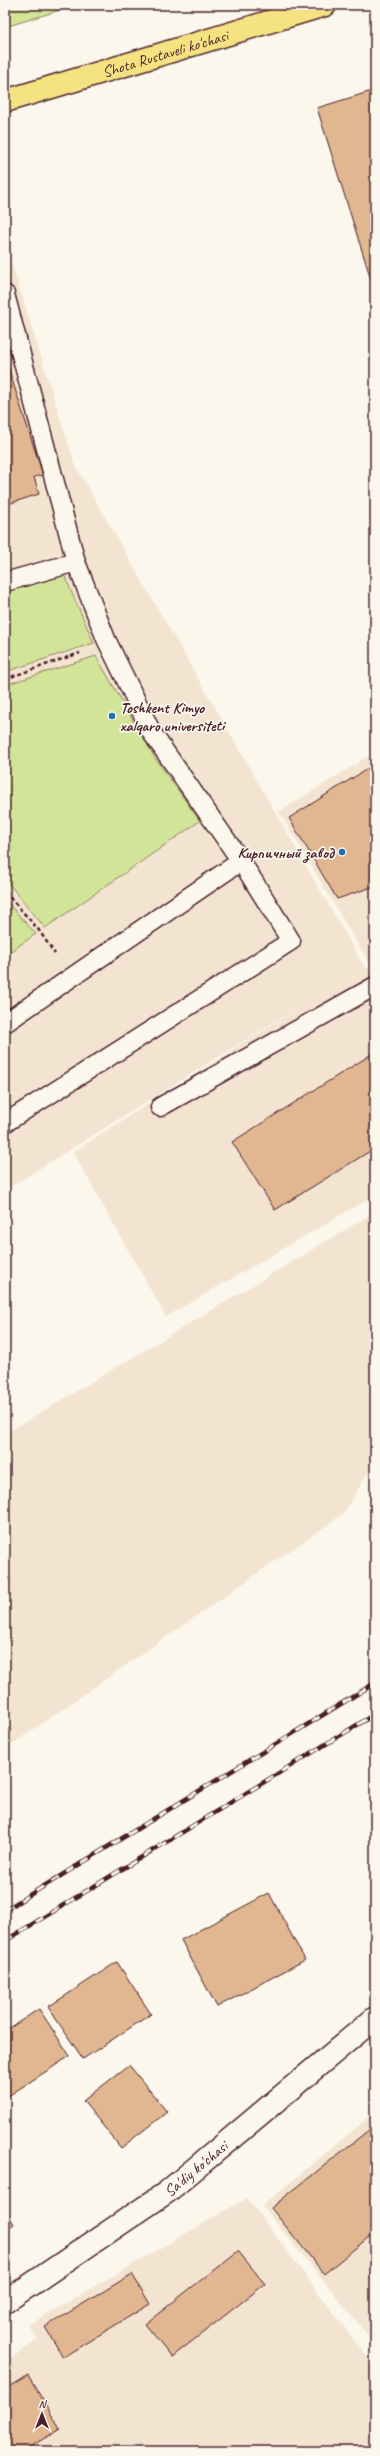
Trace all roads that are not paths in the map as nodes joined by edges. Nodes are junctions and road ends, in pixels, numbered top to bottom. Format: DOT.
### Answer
graph roads {
  1 [pos="325,5"];
  2 [pos="5,101"];
  3 [pos="5,294"];
  4 [pos="76,562"];
  5 [pos="5,582"];
  6 [pos="241,861"];
  7 [pos="375,986"];
  8 [pos="5,1023"];
  9 [pos="160,1107"];
  10 [pos="5,1122"];
  11 [pos="375,2018"];
  12 [pos="5,2302"];
  1 -- 2 [label="main road, Shota Rustaveli ko'chasi"];
  3 -- 4 [label="lane"];
  4 -- 5 [label="lane"];
  4 -- 6 [label="lane"];
  6 -- 8 [label="lane"];
  6 -- 10 [label="lane"];
  7 -- 9 [label="lane"];
  11 -- 12 [label="street, Sa'diy ko'chasi"];
}
